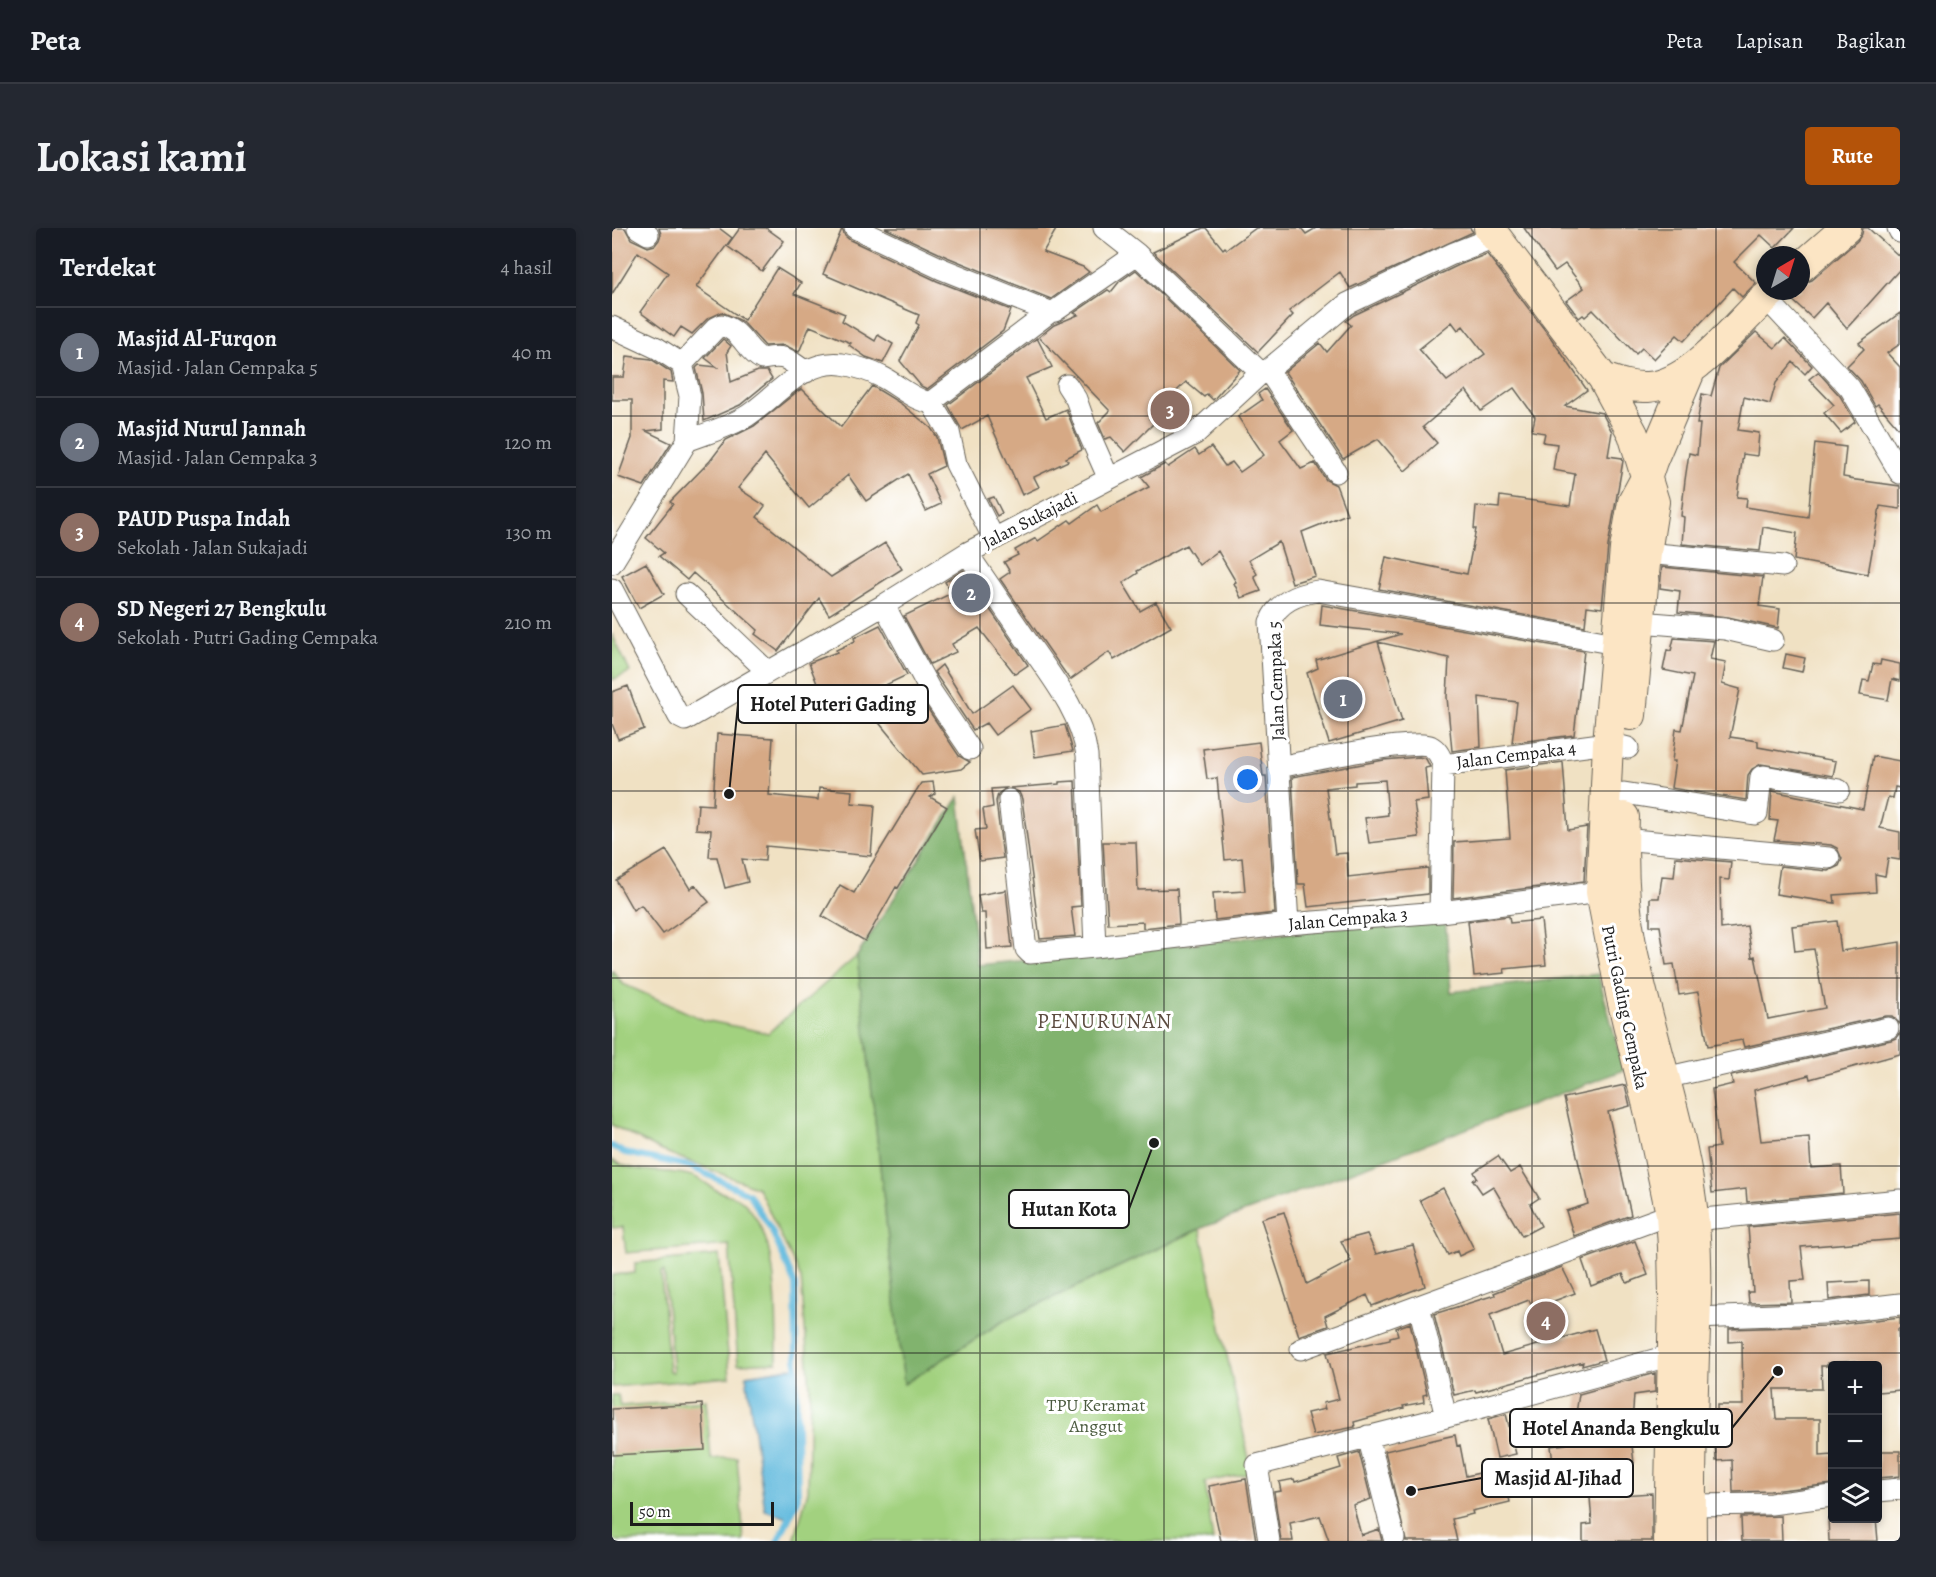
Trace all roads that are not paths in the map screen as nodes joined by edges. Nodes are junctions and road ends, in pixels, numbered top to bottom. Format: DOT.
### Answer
graph roads {
  1 [pos="855,228"];
  2 [pos="1104,228"];
  3 [pos="1846,228"];
  4 [pos="1898,228"];
  5 [pos="1492,232"];
  6 [pos="1900,232"];
  7 [pos="1137,254"];
  8 [pos="1810,259"];
  9 [pos="1763,300"];
  10 [pos="1774,300"];
  11 [pos="1050,312"];
  12 [pos="612,327"];
  13 [pos="682,364"];
  14 [pos="1265,371"];
  15 [pos="1690,371"];
  16 [pos="806,372"];
  17 [pos="1603,378"];
  18 [pos="1067,385"];
  19 [pos="931,402"];
  20 [pos="687,441"];
  21 [pos="1336,472"];
  22 [pos="1900,473"];
  23 [pos="1647,476"];
  24 [pos="1109,479"];
  25 [pos="994,539"];
  26 [pos="967,553"];
  27 [pos="1646,554"];
  28 [pos="612,564"];
  29 [pos="1783,566"];
  30 [pos="612,589"];
  31 [pos="686,594"];
  32 [pos="884,605"];
  33 [pos="1640,622"];
  34 [pos="1773,640"];
  35 [pos="1616,644"];
  36 [pos="768,672"];
  37 [pos="1618,746"];
  38 [pos="970,749"];
  39 [pos="1443,765"];
  40 [pos="1279,767"];
  41 [pos="1839,789"];
  42 [pos="1624,793"];
  43 [pos="1009,800"];
  44 [pos="1622,840"];
  45 [pos="1828,858"];
  46 [pos="1600,892"];
  47 [pos="1440,912"];
  48 [pos="1288,924"];
  49 [pos="1095,947"];
  50 [pos="1888,1028"];
  51 [pos="1653,1080"];
  52 [pos="1900,1200"];
  53 [pos="1682,1217"];
  54 [pos="1900,1304"];
  55 [pos="1419,1306"];
  56 [pos="1696,1318"];
  57 [pos="1301,1349"];
  58 [pos="1683,1354"];
  59 [pos="1446,1417"];
  60 [pos="1368,1436"];
  61 [pos="1900,1489"];
  62 [pos="1882,1491"];
  63 [pos="1828,1497"];
  64 [pos="1691,1505"];
  65 [pos="1394,1538"];
  66 [pos="1269,1541"];
  67 [pos="1669,1541"];
  68 [pos="1691,1541"];
  1 -- 11 [label="street"];
  2 -- 7 [label="street"];
  3 -- 8 [label="street"];
  4 -- 6 [label="street"];
  5 -- 14 [label="street, Jalan Sukajadi"];
  5 -- 17 [label="street, Putri Gading Cempaka"];
  7 -- 11 [label="street"];
  7 -- 14 [label="street"];
  9 -- 15 [label="street"];
  10 -- 22 [label="street"];
  11 -- 19 [label="street"];
  12 -- 13 [label="street"];
  13 -- 16 [label="street"];
  13 -- 20 [label="street"];
  14 -- 21 [label="street"];
  14 -- 24 [label="street, Jalan Sukajadi"];
  15 -- 17 [label="street"];
  15 -- 23 [label="street, Putri Gading Cempaka"];
  16 -- 19 [label="street"];
  16 -- 20 [label="street"];
  17 -- 23 [label="street, Putri Gading Cempaka"];
  18 -- 24 [label="street"];
  19 -- 25 [label="street"];
  20 -- 28 [label="street"];
  23 -- 27 [label="street, Putri Gading Cempaka"];
  23 -- 35 [label="street, Putri Gading Cempaka"];
  24 -- 25 [label="street, Jalan Sukajadi"];
  25 -- 26 [label="street, Jalan Sukajadi"];
  26 -- 32 [label="street, Jalan Sukajadi"];
  26 -- 49 [label="street"];
  27 -- 29 [label="street"];
  27 -- 33 [label="street, Putri Gading Cempaka"];
  30 -- 36 [label="street, Jalan Sukajadi"];
  31 -- 36 [label="street"];
  32 -- 36 [label="street, Jalan Sukajadi"];
  32 -- 38 [label="street"];
  33 -- 34 [label="street"];
  33 -- 37 [label="street, Putri Gading Cempaka"];
  35 -- 37 [label="street, Putri Gading Cempaka"];
  35 -- 40 [label="street, Jalan Cempaka 5"];
  37 -- 39 [label="street, Jalan Cempaka 4"];
  37 -- 42 [label="street, Putri Gading Cempaka"];
  37 -- 46 [label="street, Putri Gading Cempaka"];
  39 -- 40 [label="street"];
  39 -- 47 [label="street, Jalan Cempaka 4"];
  40 -- 48 [label="street, Jalan Cempaka 5"];
  41 -- 42 [label="street"];
  42 -- 44 [label="street, Putri Gading Cempaka"];
  43 -- 49 [label="street, Jalan Cempaka 3"];
  44 -- 45 [label="street"];
  44 -- 51 [label="street, Putri Gading Cempaka"];
  46 -- 47 [label="street, Jalan Cempaka 3"];
  46 -- 51 [label="street, Putri Gading Cempaka"];
  47 -- 48 [label="street, Jalan Cempaka 3"];
  48 -- 49 [label="street, Jalan Cempaka 3"];
  50 -- 51 [label="street"];
  51 -- 53 [label="street, Putri Gading Cempaka"];
  52 -- 53 [label="street"];
  53 -- 55 [label="street"];
  53 -- 56 [label="street, Putri Gading Cempaka"];
  53 -- 58 [label="street, Putri Gading Cempaka"];
  54 -- 56 [label="street"];
  55 -- 57 [label="street"];
  55 -- 59 [label="street"];
  56 -- 58 [label="street, Putri Gading Cempaka"];
  58 -- 59 [label="street"];
  58 -- 64 [label="street, Putri Gading Cempaka"];
  58 -- 67 [label="street, Putri Gading Cempaka"];
  59 -- 60 [label="street"];
  60 -- 65 [label="street"];
  60 -- 66 [label="street"];
  61 -- 62 [label="street"];
  63 -- 64 [label="street"];
  64 -- 68 [label="street, Putri Gading Cempaka"];
}
